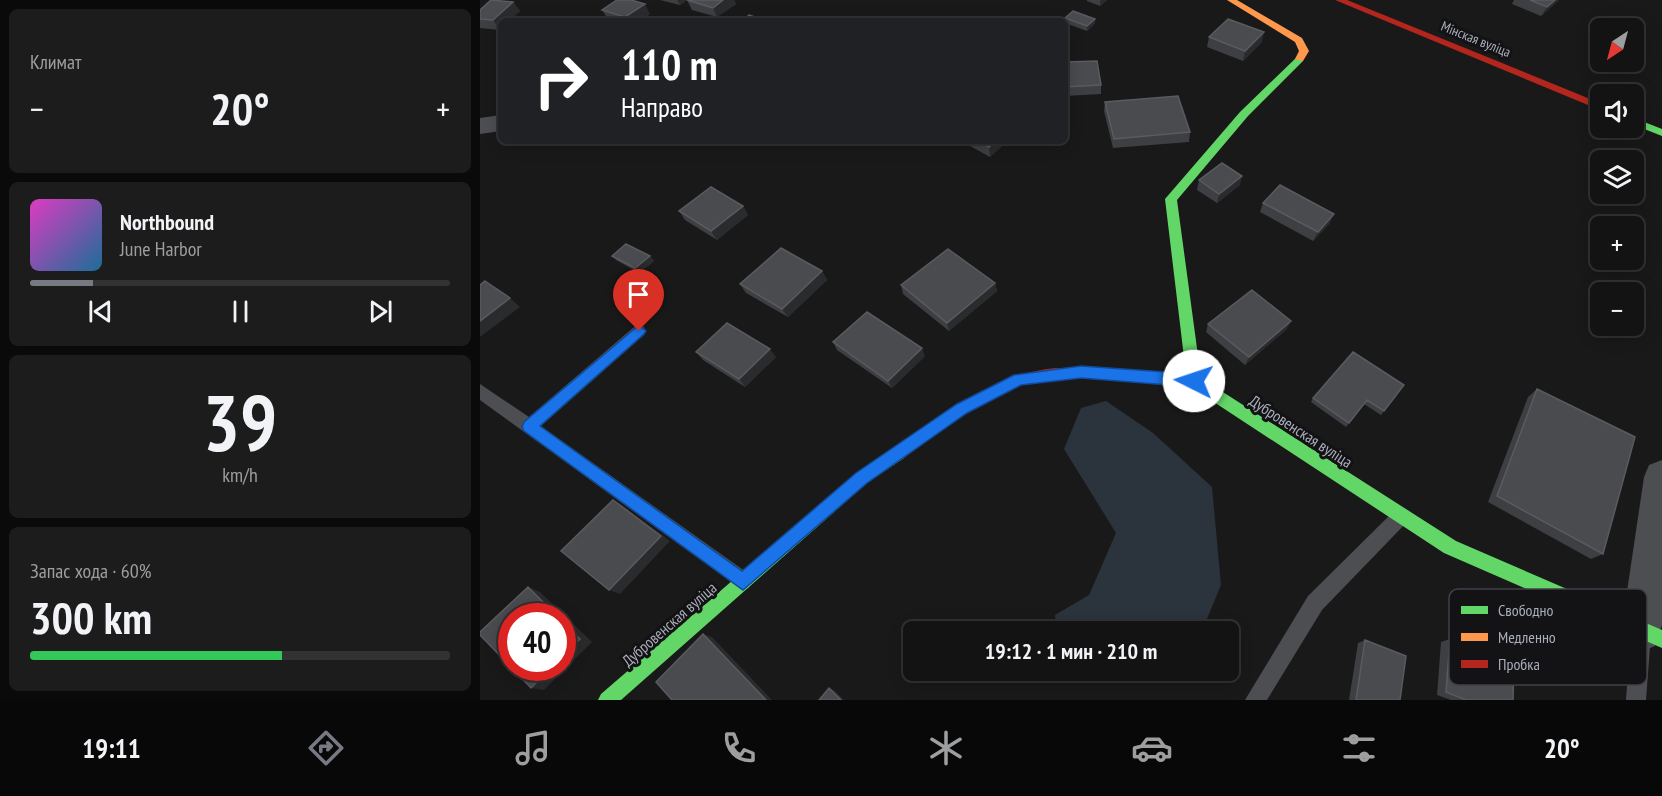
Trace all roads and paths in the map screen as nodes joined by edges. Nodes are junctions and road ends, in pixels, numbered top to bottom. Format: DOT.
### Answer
graph roads {
  1 [pos="1232,0"];
  2 [pos="1339,0"];
  3 [pos="1590,104"];
  4 [pos="498,123"];
  5 [pos="1644,125"];
  6 [pos="480,126"];
  7 [pos="1662,133"];
  8 [pos="639,331"];
  9 [pos="1194,381"];
  10 [pos="480,391"];
  11 [pos="529,427"];
  12 [pos="1662,477"];
  13 [pos="1401,516"];
  14 [pos="743,582"];
  15 [pos="1545,589"];
  16 [pos="1651,636"];
  17 [pos="1647,653"];
  18 [pos="1640,685"];
  19 [pos="608,700"];
  20 [pos="1255,700"];
  21 [pos="1636,700"];
  1 -- 9 [label="street"];
  2 -- 3 [label="street, Мінская вуліца"];
  4 -- 6 [label="street"];
  5 -- 7 [label="street"];
  8 -- 11 [label="lane"];
  9 -- 13 [label="street, Дубровенская вуліца"];
  9 -- 14 [label="street, Дубровенская вуліца"];
  10 -- 11 [label="lane"];
  11 -- 14 [label="lane"];
  12 -- 16 [label="street"];
  13 -- 15 [label="street, Дубровенская вуліца"];
  13 -- 20 [label="lane"];
  14 -- 19 [label="street, Дубровенская вуліца"];
  16 -- 17 [label="lane"];
  18 -- 21 [label="lane"];
}
